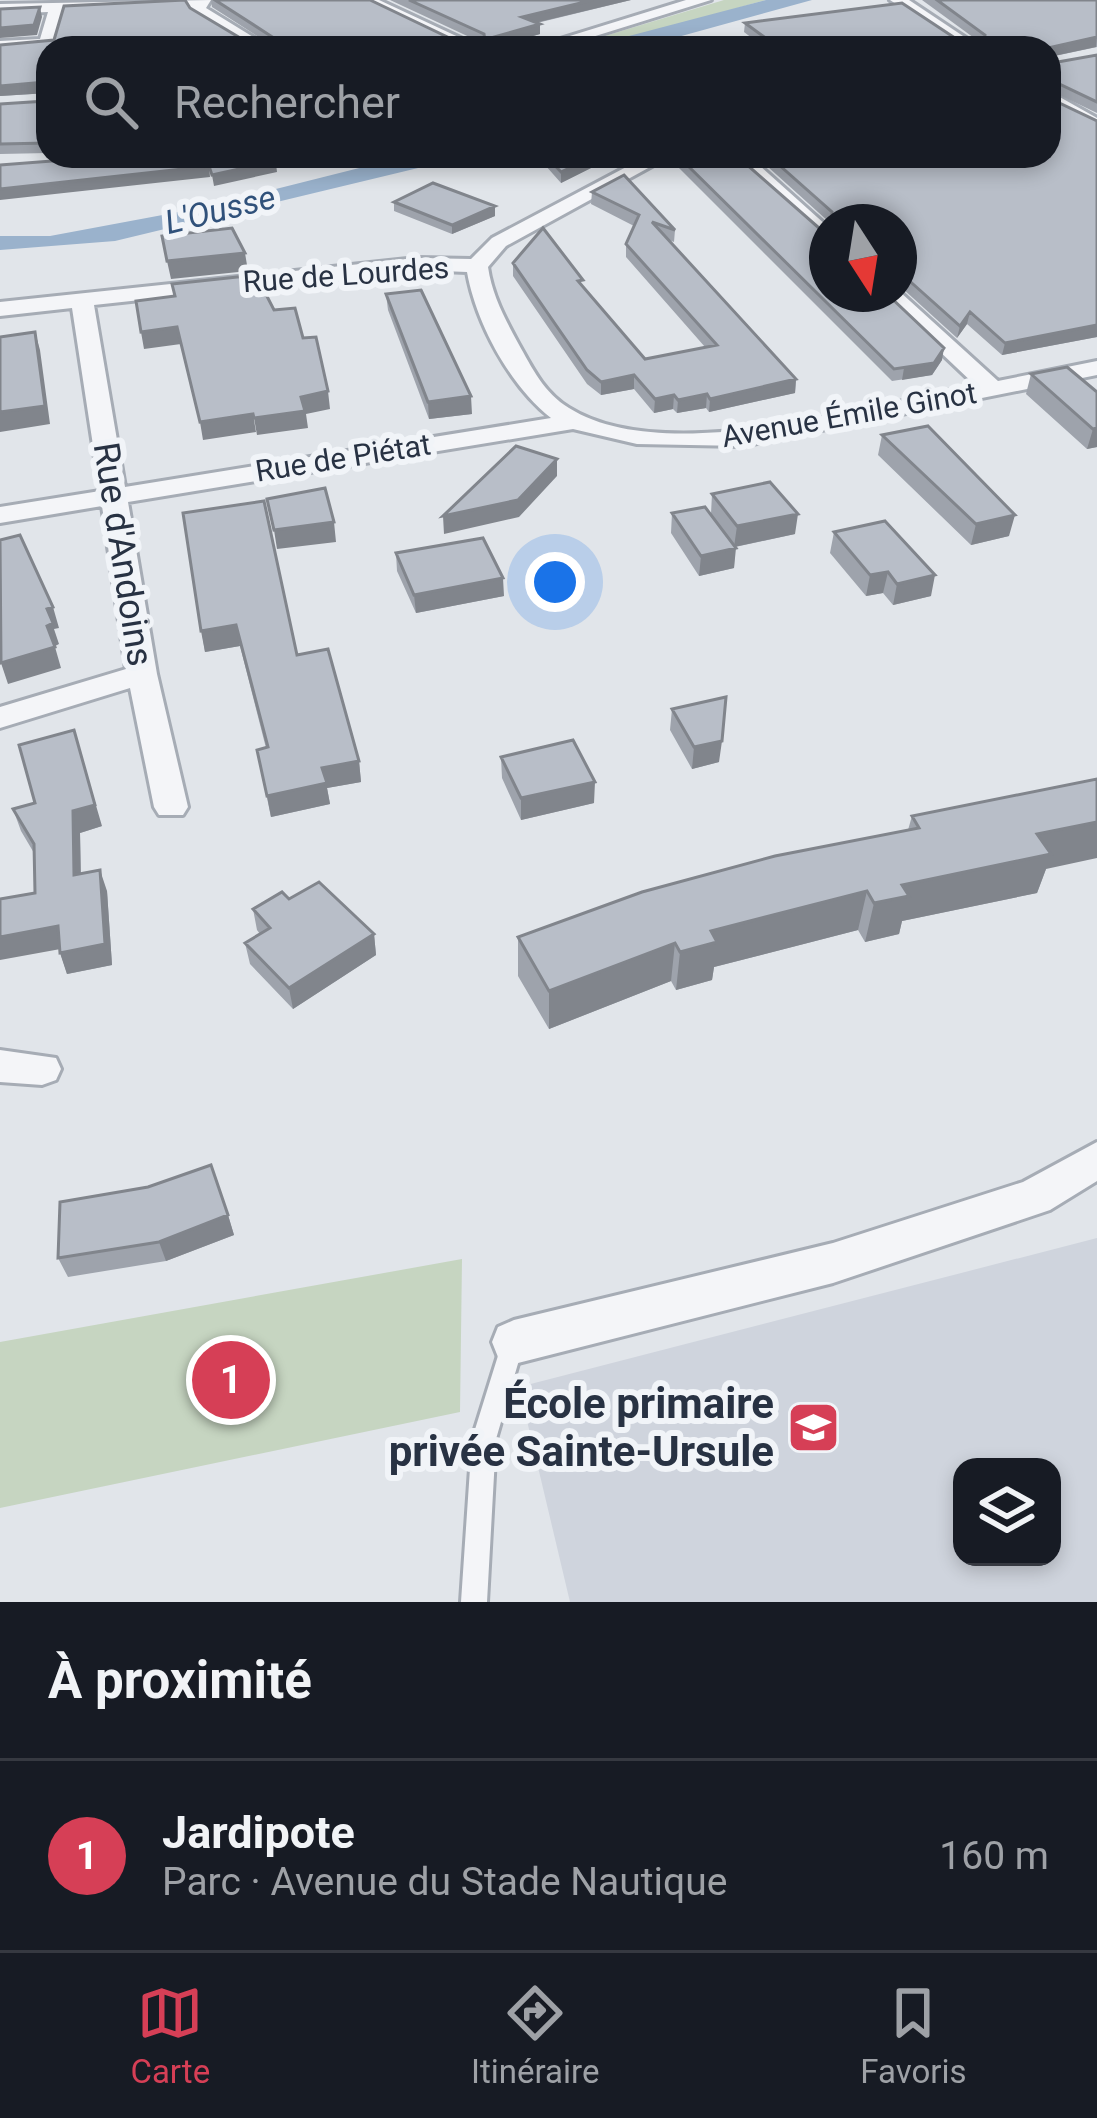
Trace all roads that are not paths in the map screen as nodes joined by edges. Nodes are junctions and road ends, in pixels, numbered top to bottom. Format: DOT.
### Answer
graph roads {
  1 [pos="198,0"];
  2 [pos="366,0"];
  3 [pos="703,0"];
  4 [pos="898,0"];
  5 [pos="103,2"];
  6 [pos="57,6"];
  7 [pos="0,9"];
  8 [pos="49,36"];
  9 [pos="242,36"];
  10 [pos="447,36"];
  11 [pos="580,36"];
  12 [pos="954,36"];
  13 [pos="36,44"];
  14 [pos="0,46"];
  15 [pos="1061,104"];
  16 [pos="1097,126"];
  17 [pos="639,168"];
  18 [pos="751,168"];
  19 [pos="809,221"];
  20 [pos="477,266"];
  21 [pos="82,300"];
  22 [pos="1,309"];
  23 [pos="910,312"];
  24 [pos="1097,368"];
  25 [pos="994,388"];
  26 [pos="572,422"];
  27 [pos="114,494"];
  28 [pos="0,515"];
  29 [pos="142,674"];
  30 [pos="0,718"];
  31 [pos="171,808"];
  32 [pos="0,1066"];
  33 [pos="41,1069"];
  34 [pos="1091,1173"];
  35 [pos="514,1342"];
  36 [pos="474,1602"];
  1 -- 5 [label="street"];
  1 -- 9 [label="street"];
  2 -- 10 [label="street"];
  3 -- 11 [label="street"];
  4 -- 12 [label="street"];
  5 -- 6 [label="street"];
  6 -- 7 [label="street"];
  6 -- 8 [label="street"];
  13 -- 14 [label="street"];
  15 -- 16 [label="street"];
  17 -- 20 [label="street"];
  18 -- 19 [label="street"];
  20 -- 21 [label="street, Rue de Lourdes"];
  20 -- 26 [label="street"];
  21 -- 22 [label="street, Rue de Lourdes"];
  21 -- 27 [label="street, Rue d'Andoins"];
  23 -- 25 [label="street"];
  24 -- 25 [label="street, Avenue Émile Ginot"];
  25 -- 26 [label="street, Avenue Émile Ginot"];
  26 -- 27 [label="street, Rue de Piétat"];
  27 -- 28 [label="street, Rue de Piétat"];
  27 -- 29 [label="street, Rue d'Andoins"];
  29 -- 30 [label="street"];
  29 -- 31 [label="street, Rue d'Andoins"];
  32 -- 33 [label="street"];
  34 -- 35 [label="street"];
  35 -- 36 [label="lane"];
}
